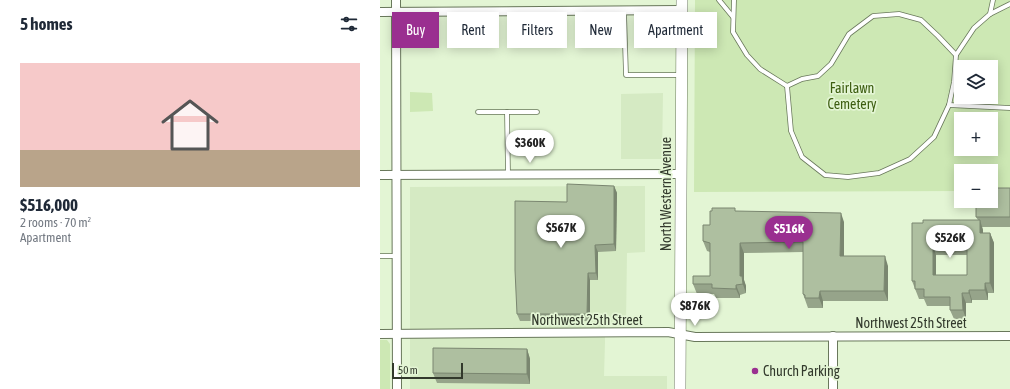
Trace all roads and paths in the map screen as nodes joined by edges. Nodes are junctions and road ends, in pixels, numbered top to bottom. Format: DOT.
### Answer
graph roads {
  1 [pos="396,0"];
  2 [pos="719,0"];
  3 [pos="734,0"];
  4 [pos="992,0"];
  5 [pos="1010,4"];
  6 [pos="682,5"];
  7 [pos="624,10"];
  8 [pos="380,12"];
  9 [pos="392,12"];
  10 [pos="396,12"];
  11 [pos="990,14"];
  12 [pos="733,17"];
  13 [pos="396,48"];
  14 [pos="956,55"];
  15 [pos="681,75"];
  16 [pos="787,86"];
  17 [pos="949,105"];
  18 [pos="1010,108"];
  19 [pos="478,112"];
  20 [pos="507,112"];
  21 [pos="537,112"];
  22 [pos="396,174"];
  23 [pos="508,174"];
  24 [pos="681,174"];
  25 [pos="380,175"];
  26 [pos="380,256"];
  27 [pos="396,256"];
  28 [pos="380,334"];
  29 [pos="396,334"];
  30 [pos="680,335"];
  31 [pos="834,336"];
  32 [pos="1010,336"];
  33 [pos="396,389"];
  34 [pos="680,389"];
  35 [pos="833,389"];
  1 -- 10 [label="street"];
  2 -- 12 [label="lane"];
  3 -- 12 [label="lane"];
  4 -- 11 [label="lane"];
  5 -- 11 [label="lane"];
  6 -- 7 [label="street"];
  6 -- 15 [label="street, North Western Avenue"];
  7 -- 10 [label="street"];
  7 -- 15 [label="lane"];
  8 -- 9 [label="street"];
  11 -- 14 [label="lane"];
  12 -- 16 [label="lane"];
  13 -- 22 [label="street"];
  14 -- 16 [label="lane"];
  14 -- 17 [label="lane"];
  15 -- 24 [label="street, North Western Avenue"];
  16 -- 17 [label="lane"];
  17 -- 18 [label="lane"];
  19 -- 20 [label="lane"];
  20 -- 21 [label="lane"];
  20 -- 23 [label="lane"];
  22 -- 23 [label="street"];
  22 -- 25 [label="street"];
  22 -- 27 [label="street"];
  23 -- 24 [label="street"];
  24 -- 30 [label="street, North Western Avenue"];
  26 -- 27 [label="lane"];
  27 -- 29 [label="street"];
  28 -- 29 [label="street, Northwest 25th Street"];
  29 -- 30 [label="street, Northwest 25th Street"];
  29 -- 33 [label="street"];
  30 -- 31 [label="street, Northwest 25th Street"];
  30 -- 34 [label="street, North Western Avenue"];
  31 -- 32 [label="street, Northwest 25th Street"];
  31 -- 35 [label="street"];
}
